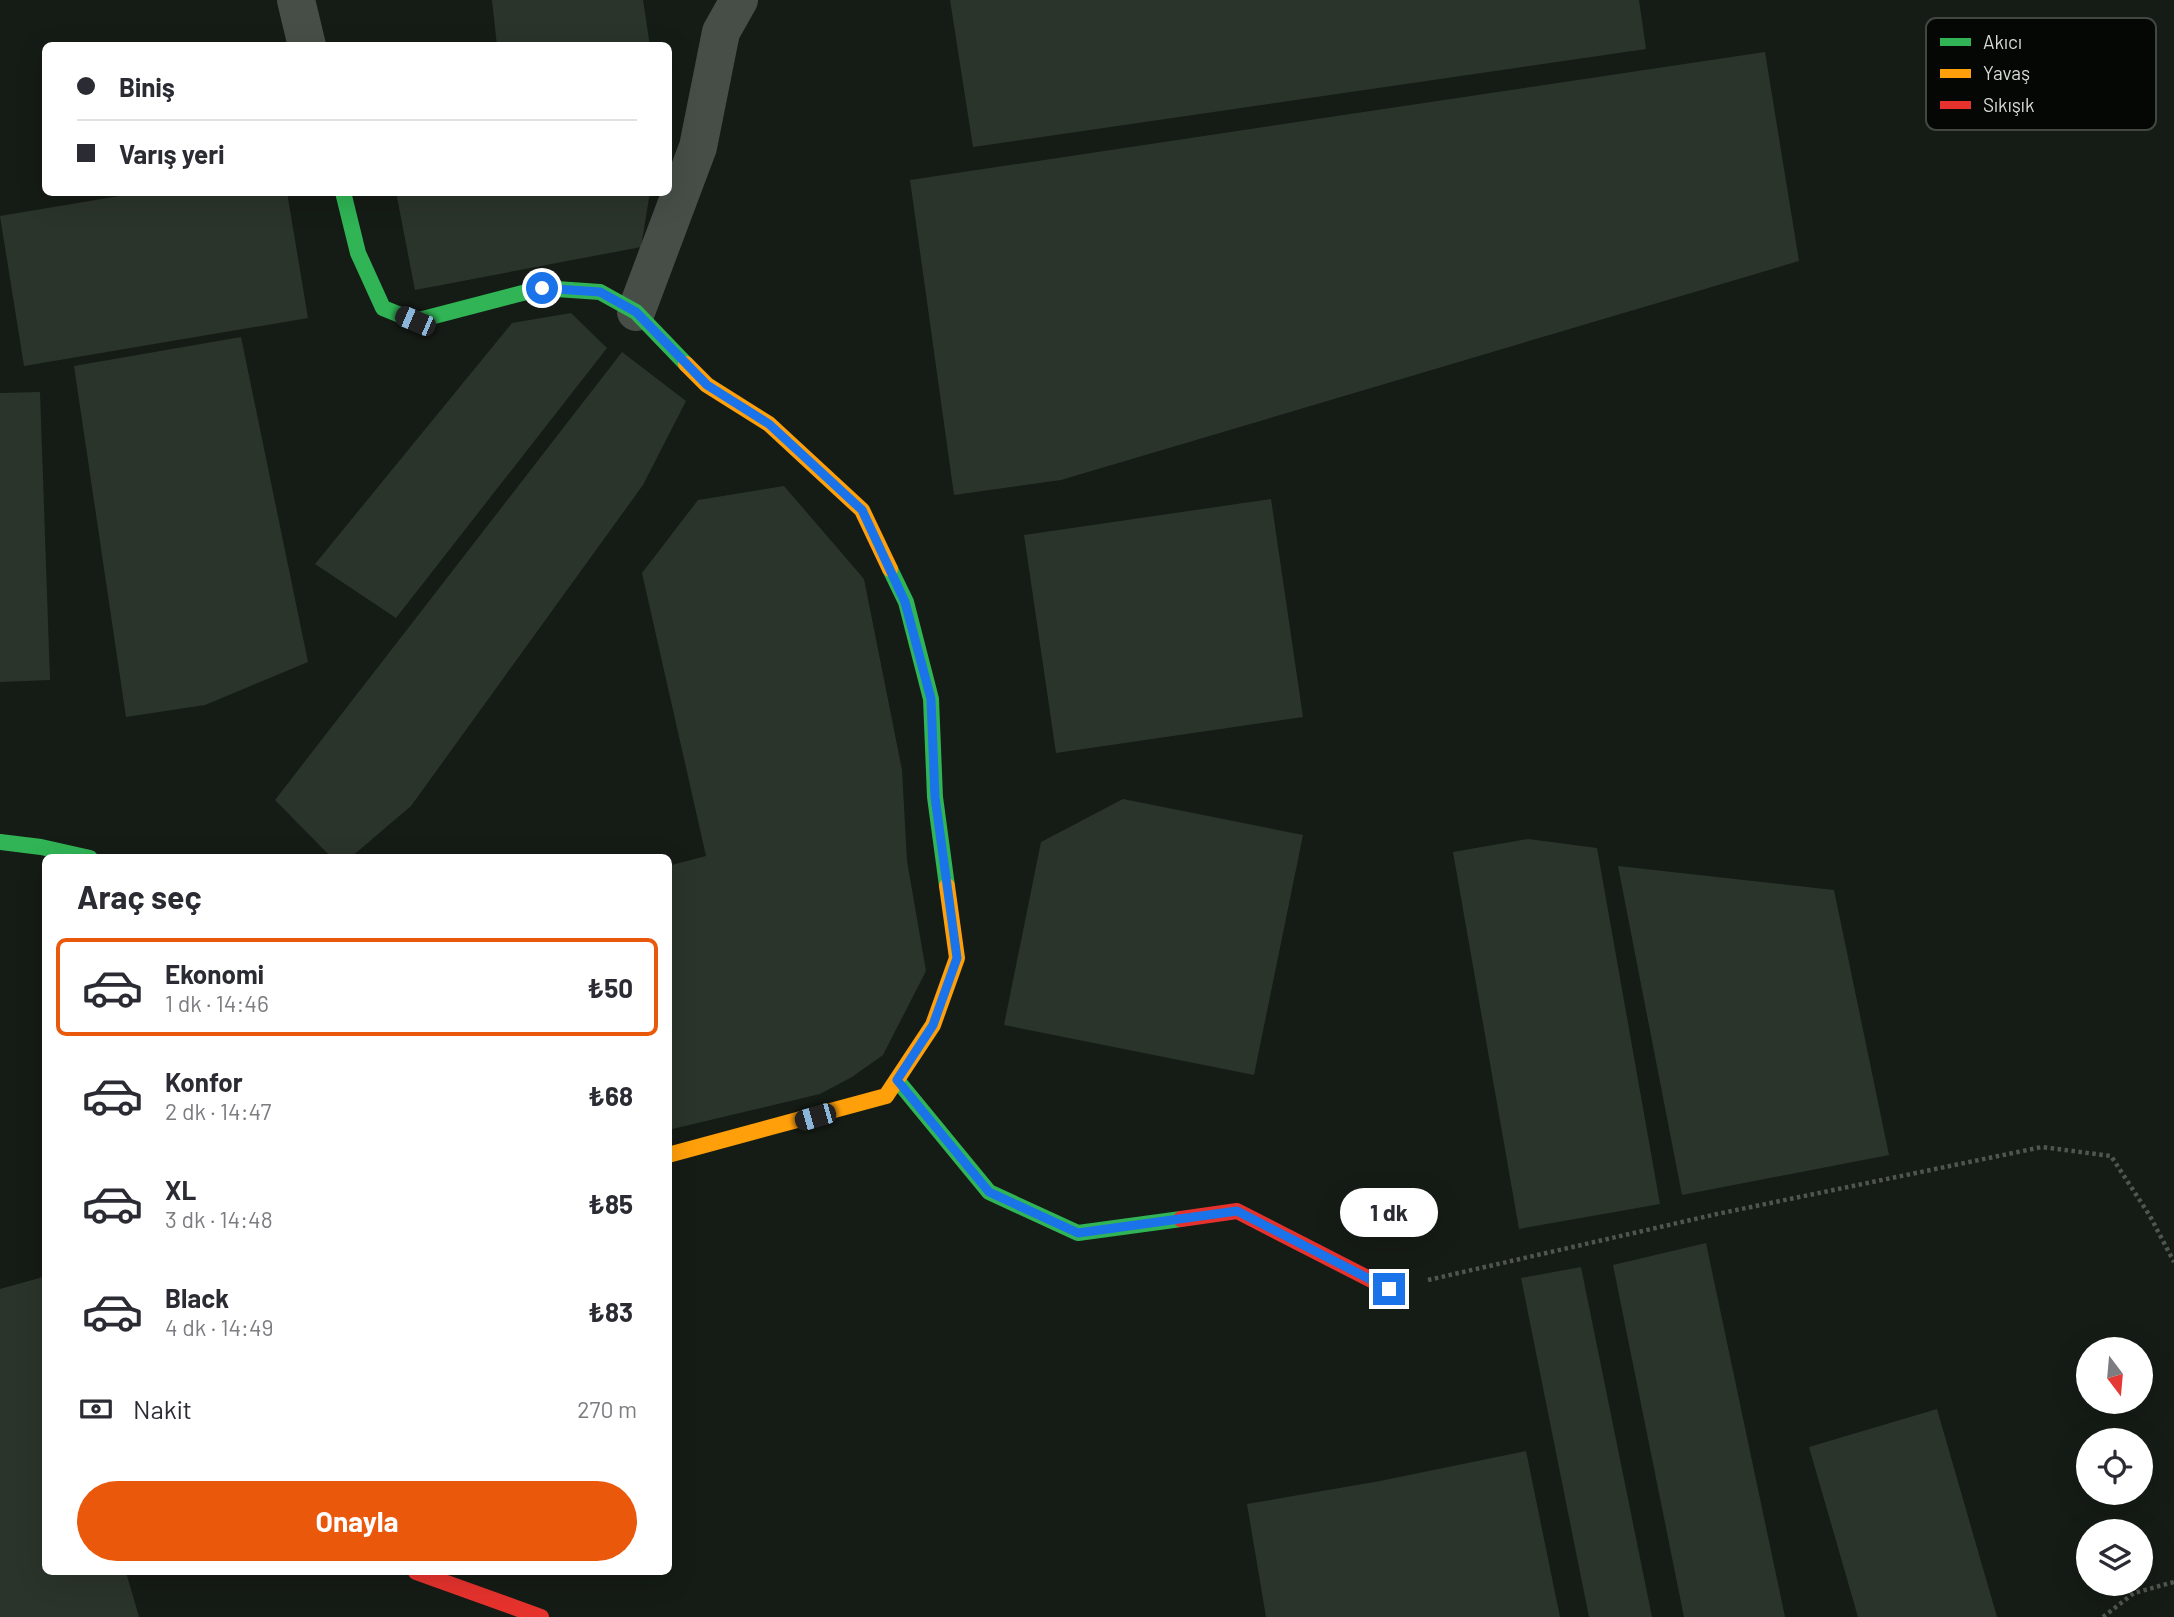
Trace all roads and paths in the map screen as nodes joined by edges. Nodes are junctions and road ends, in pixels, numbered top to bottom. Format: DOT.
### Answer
graph roads {
  1 [pos="296,0"];
  2 [pos="739,0"];
  3 [pos="306,42"];
  4 [pos="344,196"];
  5 [pos="636,312"];
  6 [pos="0,842"];
  7 [pos="72,854"];
  8 [pos="897,1080"];
  9 [pos="672,1154"];
  10 [pos="2174,1262"];
  11 [pos="1389,1289"];
  12 [pos="424,1575"];
  13 [pos="2174,1582"];
  14 [pos="541,1617"];
  15 [pos="2103,1617"];
  1 -- 3 [label="street"];
  2 -- 5 [label="street"];
  4 -- 5 [label="street"];
  5 -- 8 [label="street"];
  6 -- 7 [label="street"];
  8 -- 9 [label="street"];
  8 -- 11 [label="street"];
  10 -- 11 [label="path"];
  12 -- 14 [label="street"];
  13 -- 15 [label="path"];
}
